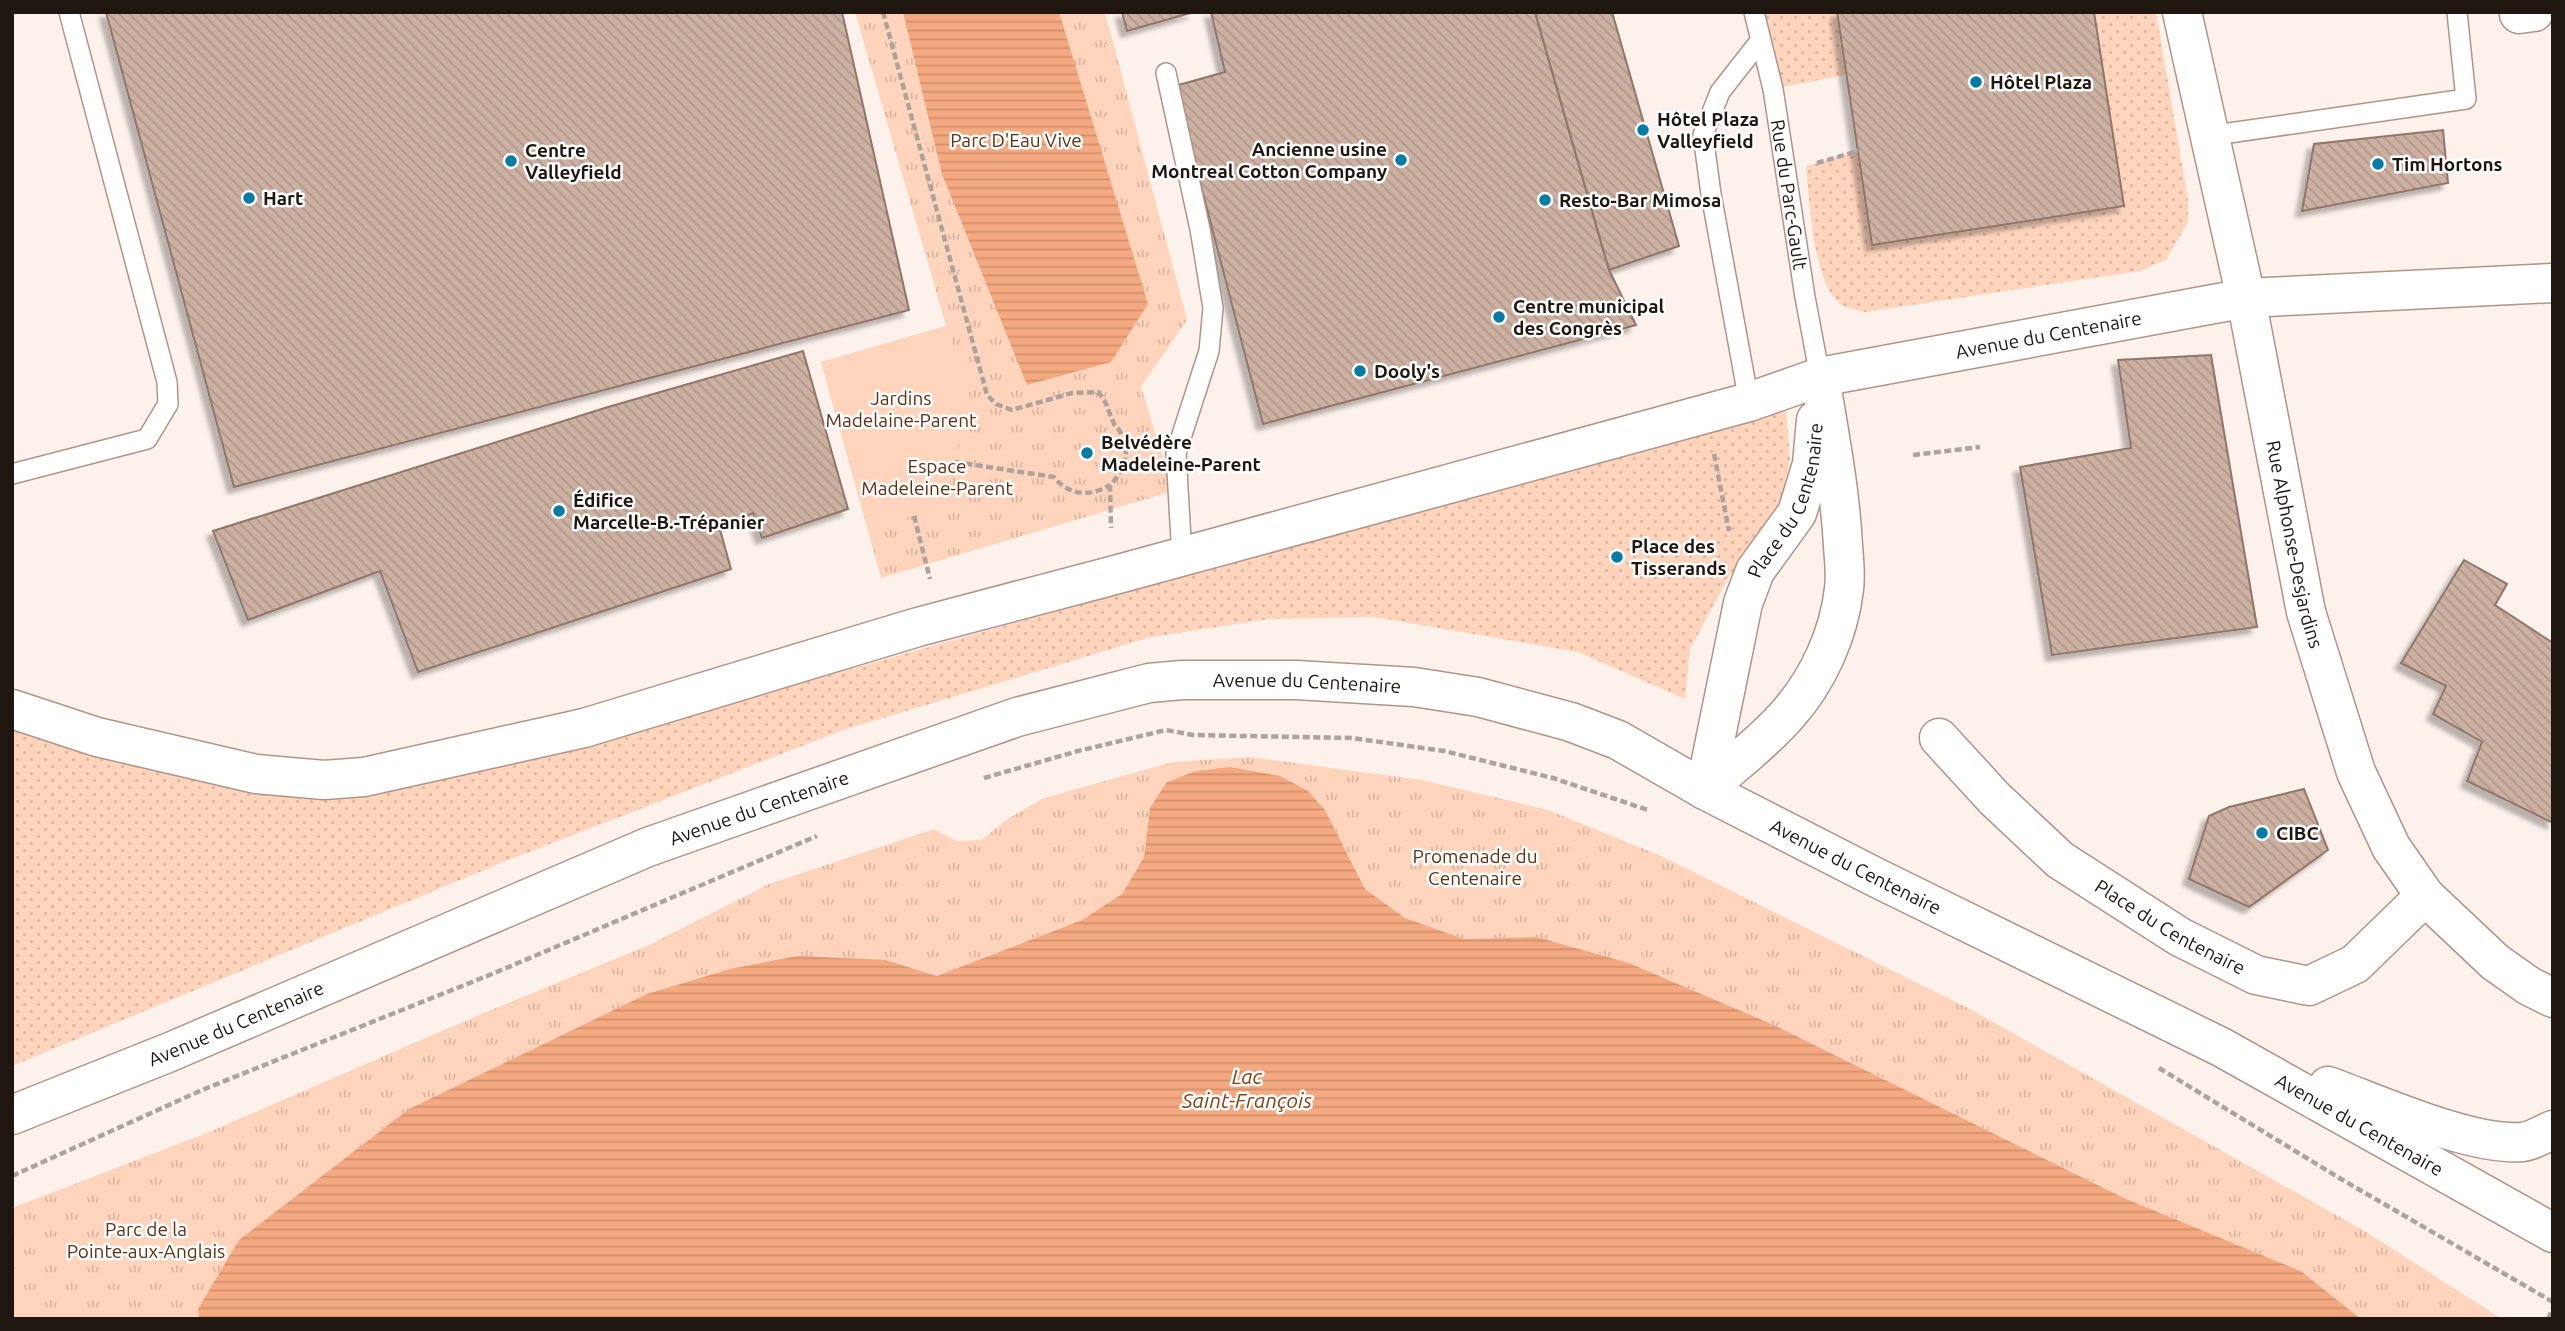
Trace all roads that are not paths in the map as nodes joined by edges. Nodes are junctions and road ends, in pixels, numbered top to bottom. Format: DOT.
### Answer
graph roads {
  1 [pos="69,12"];
  2 [pos="1754,12"];
  3 [pos="2182,12"];
  4 [pos="2457,12"];
  5 [pos="1760,41"];
  6 [pos="1166,74"];
  7 [pos="2208,136"];
  8 [pos="2553,283"];
  9 [pos="2246,298"];
  10 [pos="1820,376"];
  11 [pos="1749,402"];
  12 [pos="12,474"];
  13 [pos="1182,557"];
  14 [pos="12,709"];
  15 [pos="1939,738"];
  16 [pos="1705,790"];
  17 [pos="2426,897"];
  18 [pos="2553,998"];
  19 [pos="2221,1047"];
  20 [pos="12,1115"];
  21 [pos="2553,1130"];
  22 [pos="2553,1233"];
  1 -- 12 [label="lane"];
  2 -- 5 [label="lane, Rue du Parc-Gault"];
  3 -- 7 [label="main road, Rue Alphonse-Desjardins"];
  4 -- 7 [label="lane"];
  5 -- 10 [label="lane, Rue du Parc-Gault"];
  5 -- 11 [label="lane"];
  6 -- 13 [label="lane"];
  7 -- 9 [label="main road, Rue Alphonse-Desjardins"];
  8 -- 9 [label="main road, Avenue du Centenaire"];
  9 -- 10 [label="main road, Avenue du Centenaire"];
  9 -- 17 [label="main road, Rue Alphonse-Desjardins"];
  10 -- 11 [label="main road, Avenue du Centenaire"];
  10 -- 16 [label="main road, Place du Centenaire"];
  10 -- 16 [label="main road, Place du Centenaire"];
  11 -- 13 [label="main road, Avenue du Centenaire"];
  13 -- 14 [label="main road, Avenue du Centenaire"];
  15 -- 17 [label="main road, Place du Centenaire"];
  16 -- 19 [label="main road, Avenue du Centenaire"];
  16 -- 20 [label="main road, Avenue du Centenaire"];
  17 -- 18 [label="main road, Rue Alphonse-Desjardins"];
  19 -- 21 [label="main road"];
  19 -- 22 [label="main road, Avenue du Centenaire"];
}
